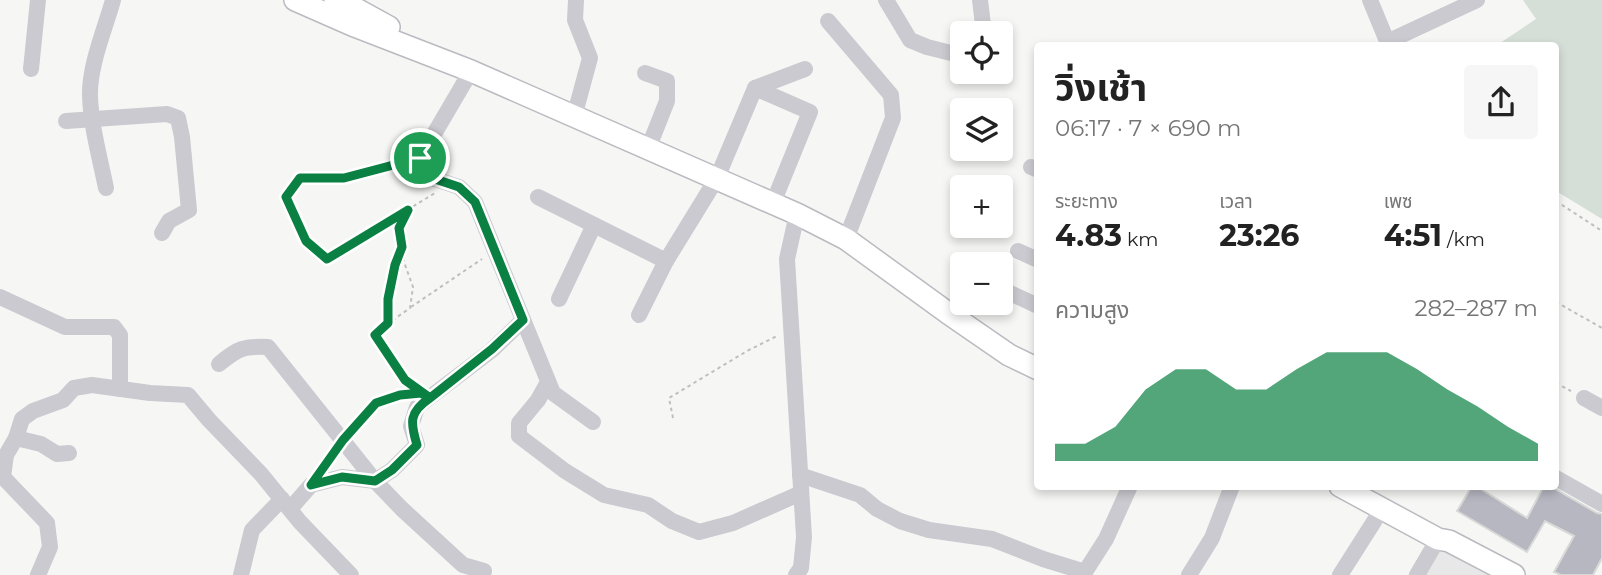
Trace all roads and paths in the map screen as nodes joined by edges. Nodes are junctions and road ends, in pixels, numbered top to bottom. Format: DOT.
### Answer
graph roads {
  1 [pos="38,0"];
  2 [pos="113,0"];
  3 [pos="335,0"];
  4 [pos="886,0"];
  5 [pos="981,0"];
  6 [pos="1370,0"];
  7 [pos="1477,0"];
  8 [pos="301,3"];
  9 [pos="573,3"];
  10 [pos="828,21"];
  11 [pos="983,21"];
  12 [pos="1387,42"];
  13 [pos="1392,42"];
  14 [pos="950,53"];
  15 [pos="31,69"];
  16 [pos="805,69"];
  17 [pos="471,71"];
  18 [pos="645,73"];
  19 [pos="755,88"];
  20 [pos="574,117"];
  21 [pos="92,119"];
  22 [pos="66,121"];
  23 [pos="648,149"];
  24 [pos="420,158"];
  25 [pos="717,178"];
  26 [pos="449,184"];
  27 [pos="106,188"];
  28 [pos="538,197"];
  29 [pos="1559,203"];
  30 [pos="773,204"];
  31 [pos="408,210"];
  32 [pos="797,214"];
  33 [pos="594,225"];
  34 [pos="1602,231"];
  35 [pos="162,233"];
  36 [pos="846,239"];
  37 [pos="402,247"];
  38 [pos="495,250"];
  39 [pos="1018,251"];
  40 [pos="1034,258"];
  41 [pos="666,261"];
  42 [pos="1013,294"];
  43 [pos="0,297"];
  44 [pos="559,299"];
  45 [pos="1034,304"];
  46 [pos="1559,304"];
  47 [pos="410,308"];
  48 [pos="639,315"];
  49 [pos="523,320"];
  50 [pos="388,323"];
  51 [pos="1602,328"];
  52 [pos="790,330"];
  53 [pos="1034,362"];
  54 [pos="219,364"];
  55 [pos="548,382"];
  56 [pos="1559,385"];
  57 [pos="120,389"];
  58 [pos="1584,398"];
  59 [pos="1602,408"];
  60 [pos="673,418"];
  61 [pos="593,422"];
  62 [pos="16,438"];
  63 [pos="343,440"];
  64 [pos="69,453"];
  65 [pos="800,475"];
  66 [pos="1559,480"];
  67 [pos="375,481"];
  68 [pos="311,485"];
  69 [pos="1128,490"];
  70 [pos="1230,490"];
  71 [pos="1347,490"];
  72 [pos="801,493"];
  73 [pos="286,504"];
  74 [pos="1602,504"];
  75 [pos="1382,509"];
  76 [pos="1438,539"];
  77 [pos="484,571"];
  78 [pos="1084,573"];
  79 [pos="38,575"];
  80 [pos="241,575"];
  81 [pos="351,575"];
  82 [pos="796,575"];
  83 [pos="1189,575"];
  84 [pos="1340,575"];
  85 [pos="1417,575"];
  86 [pos="1514,575"];
  1 -- 15 [label="street"];
  2 -- 21 [label="street"];
  3 -- 17 [label="main road"];
  4 -- 14 [label="street"];
  5 -- 11 [label="street"];
  6 -- 12 [label="street"];
  7 -- 13 [label="street"];
  8 -- 17 [label="main road"];
  9 -- 20 [label="street"];
  10 -- 36 [label="street"];
  16 -- 19 [label="street"];
  17 -- 20 [label="main road"];
  17 -- 24 [label="street"];
  18 -- 23 [label="street"];
  19 -- 25 [label="street"];
  19 -- 30 [label="street"];
  20 -- 23 [label="main road"];
  21 -- 22 [label="street"];
  21 -- 27 [label="street"];
  21 -- 35 [label="street"];
  23 -- 25 [label="main road"];
  24 -- 26 [label="street"];
  24 -- 31 [label="path"];
  25 -- 30 [label="main road"];
  25 -- 41 [label="street"];
  26 -- 31 [label="path"];
  26 -- 38 [label="street"];
  28 -- 33 [label="street"];
  29 -- 34 [label="path"];
  30 -- 32 [label="main road"];
  31 -- 37 [label="path"];
  32 -- 36 [label="main road"];
  32 -- 52 [label="street"];
  33 -- 41 [label="street"];
  33 -- 44 [label="street"];
  36 -- 53 [label="main road"];
  37 -- 47 [label="path"];
  37 -- 50 [label="path"];
  38 -- 47 [label="path"];
  38 -- 49 [label="street"];
  39 -- 40 [label="street"];
  41 -- 48 [label="street"];
  42 -- 45 [label="street"];
  43 -- 57 [label="street"];
  46 -- 51 [label="path"];
  47 -- 50 [label="path"];
  49 -- 55 [label="street"];
  49 -- 67 [label="street"];
  50 -- 63 [label="path"];
  52 -- 60 [label="path"];
  52 -- 65 [label="street"];
  54 -- 63 [label="street"];
  55 -- 61 [label="street"];
  55 -- 72 [label="street"];
  56 -- 58 [label="path"];
  57 -- 62 [label="street"];
  57 -- 73 [label="street"];
  58 -- 59 [label="street"];
  62 -- 64 [label="street"];
  62 -- 79 [label="street"];
  63 -- 67 [label="street"];
  63 -- 68 [label="path"];
  65 -- 72 [label="street"];
  65 -- 78 [label="street"];
  66 -- 74 [label="street"];
  67 -- 68 [label="street"];
  67 -- 77 [label="street"];
  68 -- 73 [label="street"];
  69 -- 78 [label="street"];
  70 -- 83 [label="street"];
  71 -- 75 [label="main road"];
  72 -- 82 [label="street"];
  73 -- 80 [label="street"];
  73 -- 81 [label="street"];
  75 -- 76 [label="main road"];
  75 -- 84 [label="street"];
  76 -- 85 [label="street"];
  76 -- 86 [label="main road"];
}
